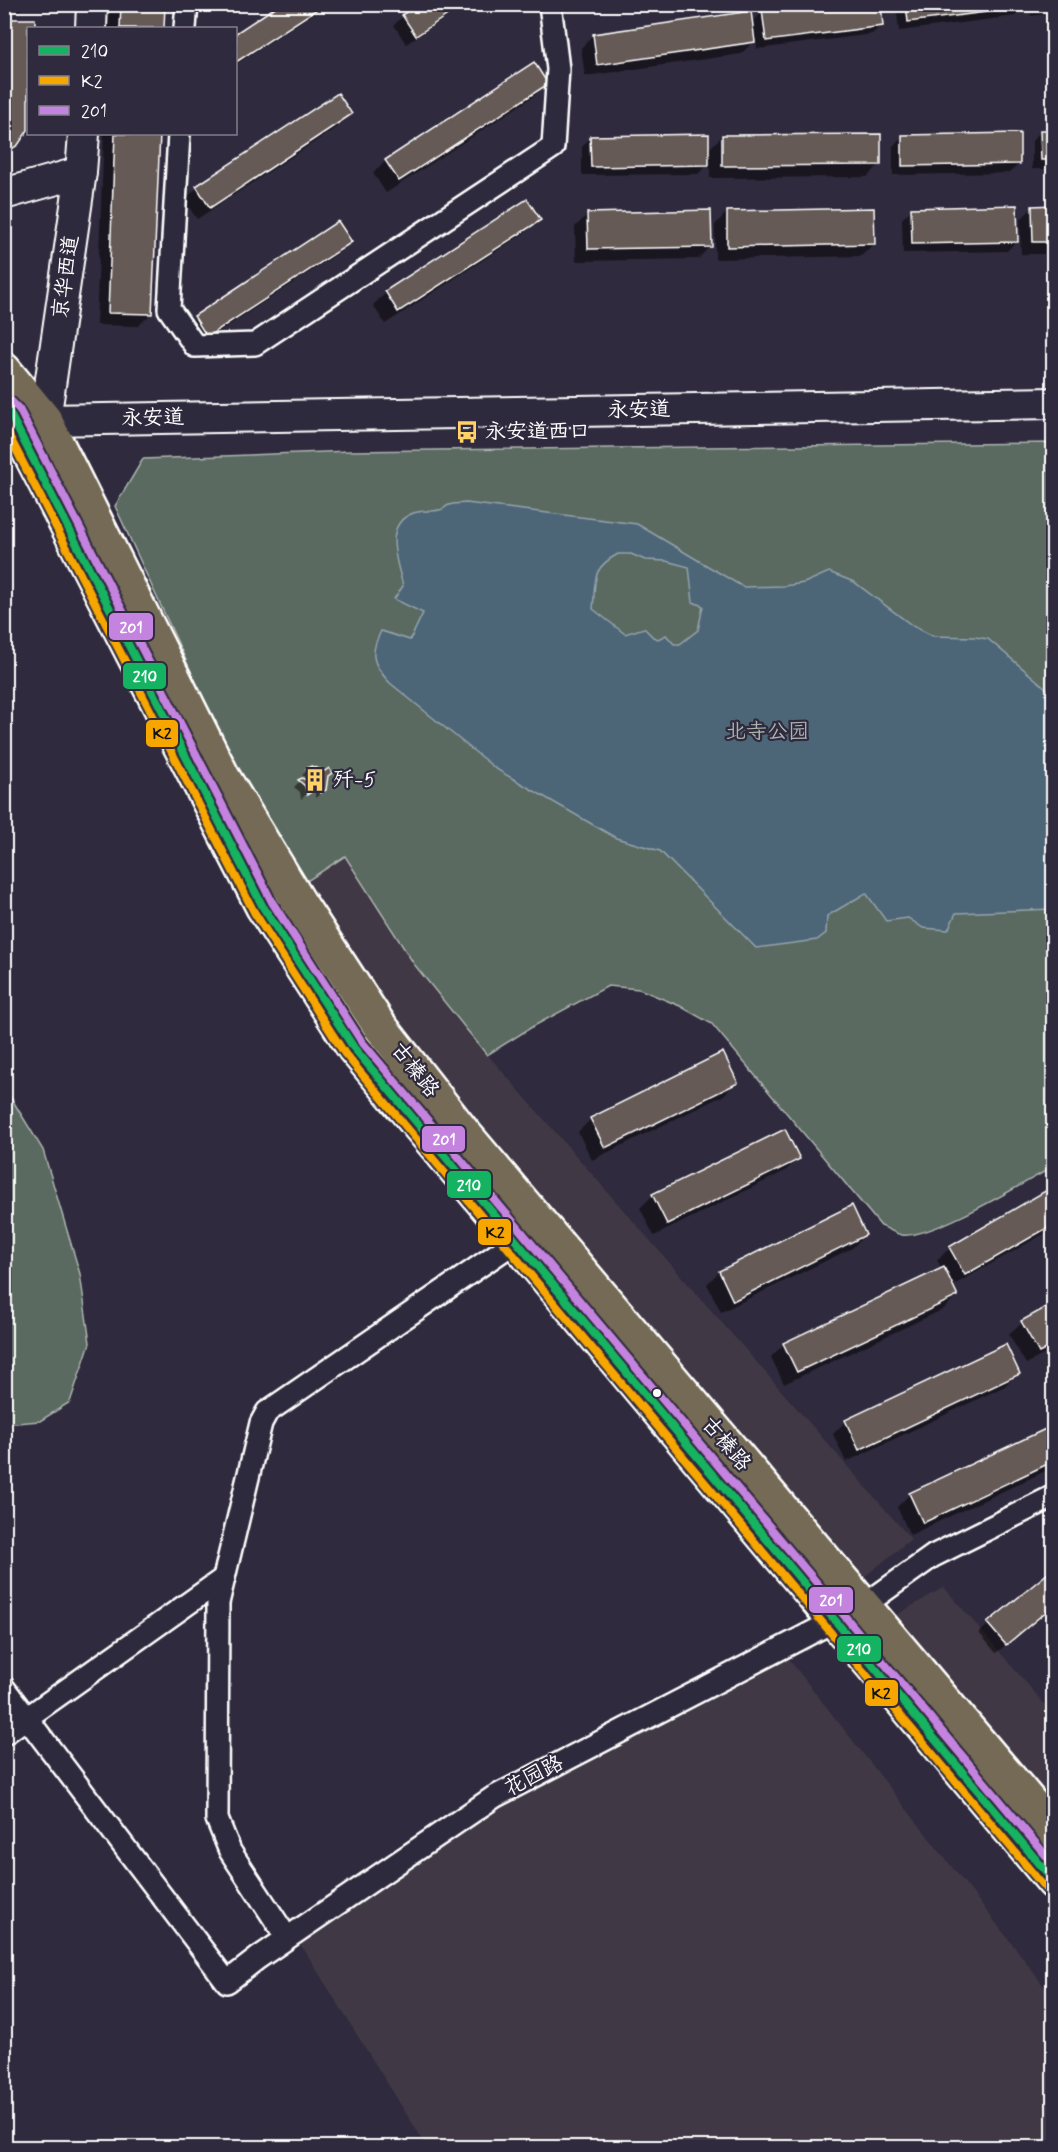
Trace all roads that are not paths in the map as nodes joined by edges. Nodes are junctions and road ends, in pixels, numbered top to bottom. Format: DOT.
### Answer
graph roads {
  1 [pos="92,4"];
  2 [pos="187,4"];
  3 [pos="550,4"];
  4 [pos="91,27"];
  5 [pos="185,27"];
  6 [pos="84,135"];
  7 [pos="179,135"];
  8 [pos="81,172"];
  9 [pos="4,194"];
  10 [pos="4,370"];
  11 [pos="1053,403"];
  12 [pos="6,412"];
  13 [pos="45,420"];
  14 [pos="528,1233"];
  15 [pos="1053,1496"];
  16 [pos="224,1578"];
  17 [pos="863,1606"];
  18 [pos="834,1621"];
  19 [pos="4,1688"];
  20 [pos="27,1719"];
  21 [pos="4,1734"];
  22 [pos="1053,1832"];
  23 [pos="1053,1882"];
  24 [pos="287,1938"];
  1 -- 4 [label="main road"];
  2 -- 5 [label="street"];
  3 -- 7 [label="street"];
  6 -- 8 [label="main road, 京华西道"];
  8 -- 9 [label="main road"];
  8 -- 13 [label="main road, 京华西道"];
  10 -- 13 [label="main road, 古榛路"];
  11 -- 13 [label="main road, 永安道"];
  12 -- 13 [label="main road, 永安道"];
  12 -- 14 [label="main road, 古榛路"];
  13 -- 14 [label="main road, 古榛路"];
  14 -- 16 [label="street"];
  14 -- 17 [label="main road, 古榛路"];
  14 -- 18 [label="main road, 古榛路"];
  15 -- 17 [label="street, 花园路"];
  16 -- 20 [label="street"];
  16 -- 24 [label="street"];
  17 -- 18 [label="street, 花园路"];
  17 -- 22 [label="main road, 古榛路"];
  18 -- 23 [label="main road, 古榛路"];
  18 -- 24 [label="street, 花园路"];
  19 -- 20 [label="street"];
  20 -- 21 [label="street"];
  20 -- 24 [label="street, 花园路"];
}
